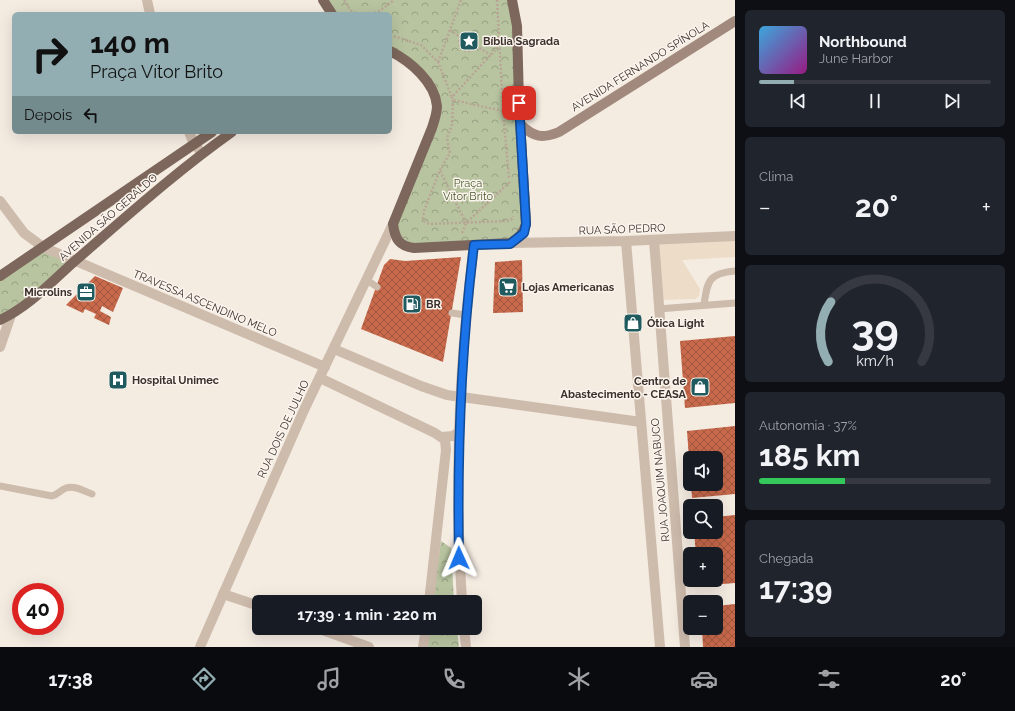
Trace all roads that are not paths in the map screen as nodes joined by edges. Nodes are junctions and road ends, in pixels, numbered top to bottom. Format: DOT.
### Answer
graph roads {
  1 [pos="147,0"];
  2 [pos="512,0"];
  3 [pos="520,0"];
  4 [pos="323,1"];
  5 [pos="150,12"];
  6 [pos="324,12"];
  7 [pos="331,12"];
  8 [pos="735,21"];
  9 [pos="517,26"];
  10 [pos="392,53"];
  11 [pos="521,125"];
  12 [pos="190,134"];
  13 [pos="209,134"];
  14 [pos="229,134"];
  15 [pos="194,144"];
  16 [pos="202,153"];
  17 [pos="0,201"];
  18 [pos="394,224"];
  19 [pos="735,236"];
  20 [pos="654,240"];
  21 [pos="626,241"];
  22 [pos="510,244"];
  23 [pos="474,245"];
  24 [pos="43,247"];
  25 [pos="76,260"];
  26 [pos="735,271"];
  27 [pos="0,276"];
  28 [pos="367,280"];
  29 [pos="377,287"];
  30 [pos="735,303"];
  31 [pos="704,305"];
  32 [pos="658,309"];
  33 [pos="452,313"];
  34 [pos="11,315"];
  35 [pos="466,315"];
  36 [pos="0,320"];
  37 [pos="0,347"];
  38 [pos="334,349"];
  39 [pos="325,367"];
  40 [pos="320,378"];
  41 [pos="461,397"];
  42 [pos="641,422"];
  43 [pos="459,432"];
  44 [pos="442,437"];
  45 [pos="0,486"];
  46 [pos="92,494"];
  47 [pos="223,594"];
  48 [pos="429,595"];
  49 [pos="462,595"];
  50 [pos="252,604"];
  51 [pos="336,635"];
  52 [pos="425,635"];
  53 [pos="465,635"];
  54 [pos="200,647"];
  55 [pos="369,647"];
  56 [pos="423,647"];
  57 [pos="466,647"];
  58 [pos="660,647"];
  59 [pos="685,647"];
  1 -- 5 [label="street"];
  2 -- 9 [label="main road"];
  3 -- 9 [label="main road"];
  4 -- 6 [label="main road"];
  4 -- 7 [label="main road"];
  8 -- 11 [label="main road, AVENIDA FERNANDO SPÍNOLA"];
  9 -- 11 [label="main road"];
  10 -- 18 [label="main road"];
  11 -- 22 [label="main road"];
  12 -- 15 [label="street"];
  13 -- 15 [label="main road, AVENIDA SÃO GERALDO"];
  14 -- 16 [label="main road, AVENIDA SÃO GERALDO"];
  15 -- 16 [label="street"];
  15 -- 24 [label="main road, AVENIDA SÃO GERALDO"];
  16 -- 25 [label="main road, AVENIDA SÃO GERALDO"];
  17 -- 24 [label="street, TRAVESSA ASCENDINO MELO"];
  18 -- 23 [label="main road"];
  18 -- 28 [label="street, RUA DOIS DE JULHO"];
  19 -- 20 [label="street, RUA SÃO PEDRO"];
  20 -- 21 [label="street, RUA SÃO PEDRO"];
  20 -- 32 [label="street, RUA JOAQUIM NABUCO"];
  21 -- 22 [label="street, RUA SÃO PEDRO"];
  21 -- 42 [label="street, RUA JOAQUIM NABUCO"];
  22 -- 23 [label="main road"];
  23 -- 35 [label="street"];
  24 -- 25 [label="street, TRAVESSA ASCENDINO MELO"];
  24 -- 27 [label="main road, AVENIDA SÃO GERALDO"];
  25 -- 34 [label="main road, AVENIDA SÃO GERALDO"];
  25 -- 39 [label="street, TRAVESSA ASCENDINO MELO"];
  26 -- 31 [label="lane"];
  28 -- 29 [label="lane"];
  28 -- 38 [label="street, RUA DOIS DE JULHO"];
  30 -- 31 [label="lane"];
  31 -- 32 [label="lane"];
  32 -- 59 [label="street, RUA JOAQUIM NABUCO"];
  33 -- 35 [label="lane"];
  34 -- 36 [label="main road, AVENIDA SÃO GERALDO"];
  34 -- 37 [label="street"];
  35 -- 41 [label="street"];
  38 -- 39 [label="street, RUA DOIS DE JULHO"];
  38 -- 41 [label="street"];
  39 -- 40 [label="street, RUA DOIS DE JULHO"];
  40 -- 44 [label="street"];
  40 -- 47 [label="street, RUA DOIS DE JULHO"];
  41 -- 42 [label="street"];
  41 -- 43 [label="street"];
  42 -- 58 [label="street, RUA JOAQUIM NABUCO"];
  43 -- 44 [label="street"];
  43 -- 49 [label="street"];
  44 -- 48 [label="street"];
  45 -- 46 [label="lane"];
  47 -- 50 [label="street"];
  47 -- 54 [label="street, RUA DOIS DE JULHO"];
  51 -- 55 [label="street"];
  52 -- 56 [label="street"];
  53 -- 57 [label="street"];
}
